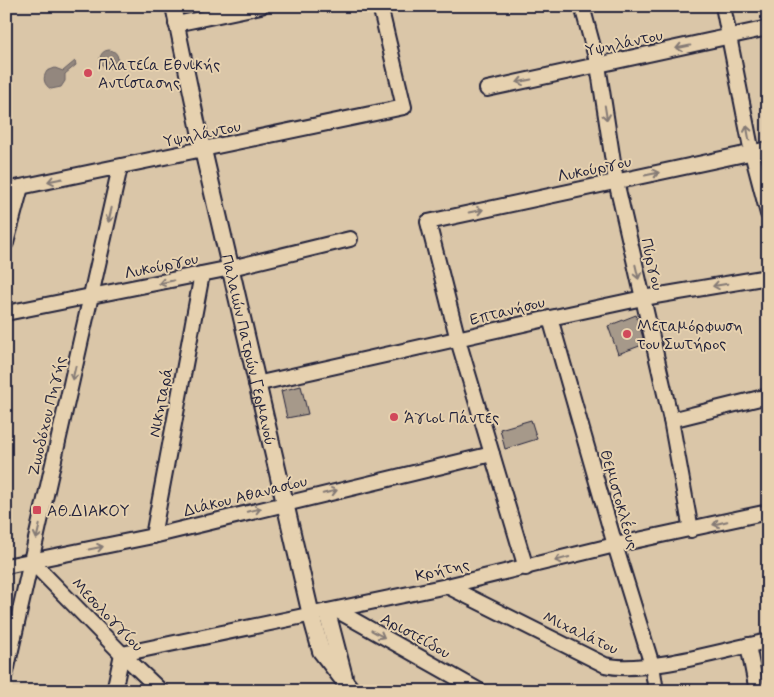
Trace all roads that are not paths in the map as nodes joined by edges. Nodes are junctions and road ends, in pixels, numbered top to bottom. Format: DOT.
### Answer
graph roads {
  1 [pos="173,6"];
  2 [pos="261,6"];
  3 [pos="380,6"];
  4 [pos="582,6"];
  5 [pos="723,6"];
  6 [pos="176,24"];
  7 [pos="768,28"];
  8 [pos="730,36"];
  9 [pos="598,65"];
  10 [pos="487,89"];
  11 [pos="768,149"];
  12 [pos="203,150"];
  13 [pos="752,153"];
  14 [pos="120,167"];
  15 [pos="616,181"];
  16 [pos="21,187"];
  17 [pos="6,190"];
  18 [pos="768,214"];
  19 [pos="350,239"];
  20 [pos="6,243"];
  21 [pos="231,268"];
  22 [pos="202,274"];
  23 [pos="768,277"];
  24 [pos="91,297"];
  25 [pos="643,298"];
  26 [pos="6,313"];
  27 [pos="550,318"];
  28 [pos="458,340"];
  29 [pos="256,384"];
  30 [pos="768,396"];
  31 [pos="671,420"];
  32 [pos="492,454"];
  33 [pos="283,503"];
  34 [pos="768,512"];
  35 [pos="692,530"];
  36 [pos="153,536"];
  37 [pos="615,545"];
  38 [pos="31,561"];
  39 [pos="6,566"];
  40 [pos="526,568"];
  41 [pos="447,586"];
  42 [pos="324,613"];
  43 [pos="768,641"];
  44 [pos="748,645"];
  45 [pos="122,654"];
  46 [pos="652,666"];
  47 [pos="6,672"];
  48 [pos="349,688"];
  49 [pos="114,691"];
  50 [pos="161,691"];
  51 [pos="480,691"];
  52 [pos="656,691"];
  53 [pos="756,691"];
  1 -- 6 [label="street, Παλαιών Πατρών Γερμανού"];
  2 -- 6 [label="street"];
  3 -- 12 [label="street, Υψηλάντου"];
  4 -- 9 [label="street, Πύργου"];
  5 -- 8 [label="street"];
  6 -- 12 [label="street, Παλαιών Πατρών Γερμανού"];
  7 -- 8 [label="street, Υψηλάντου"];
  8 -- 9 [label="street, Υψηλάντου, one-way"];
  13 -- 8 [label="street, one-way"];
  9 -- 10 [label="street, Υψηλάντου, one-way"];
  9 -- 15 [label="street, Πύργου, one-way"];
  11 -- 13 [label="street, Λυκούργου"];
  12 -- 14 [label="street, Υψηλάντου"];
  12 -- 21 [label="street, Παλαιών Πατρών Γερμανού"];
  15 -- 13 [label="street, Λυκούργου, one-way"];
  13 -- 18 [label="street"];
  14 -- 16 [label="street, Υψηλάντου, one-way"];
  14 -- 24 [label="street, Ζωοδόχου Πηγής, one-way"];
  15 -- 25 [label="street, Πύργου, one-way"];
  28 -- 15 [label="street, Λυκούργου, one-way"];
  16 -- 17 [label="street, Υψηλάντου"];
  16 -- 20 [label="street"];
  19 -- 21 [label="street, Λυκούργου"];
  21 -- 22 [label="street, Λυκούργου"];
  21 -- 29 [label="street, Παλαιών Πατρών Γερμανού"];
  22 -- 24 [label="street, Λυκούργου, one-way"];
  22 -- 36 [label="street, Νικηταρά"];
  23 -- 25 [label="street, Επτανήσου, one-way"];
  24 -- 26 [label="street, Λυκούργου"];
  24 -- 38 [label="street, Ζωοδόχου Πηγής, one-way"];
  25 -- 27 [label="street, Επτανήσου"];
  25 -- 31 [label="street, Πύργου"];
  27 -- 28 [label="street, Επτανήσου"];
  27 -- 37 [label="street, Θεμιστοκλέους"];
  28 -- 29 [label="street, Επτανήσου"];
  28 -- 32 [label="street"];
  29 -- 33 [label="street, Παλαιών Πατρών Γερμανού"];
  30 -- 31 [label="street"];
  31 -- 35 [label="street, Πύργου"];
  33 -- 32 [label="street, Διάκου Αθανασίου, one-way"];
  32 -- 40 [label="street"];
  36 -- 33 [label="street, Διάκου Αθανασίου, one-way"];
  33 -- 42 [label="street, Παλαιών Πατρών Γερμανού"];
  34 -- 35 [label="street, Κρήτης, one-way"];
  35 -- 37 [label="street, Κρήτης"];
  38 -- 36 [label="street, Διάκου Αθανασίου, one-way"];
  37 -- 40 [label="street, Κρήτης, one-way"];
  37 -- 46 [label="street, Θεμιστοκλέους"];
  38 -- 39 [label="street, Διάκου Αθανασίου"];
  38 -- 45 [label="street, Μεσολογγίου"];
  38 -- 47 [label="street, Ζωοδόχου Πηγής"];
  40 -- 41 [label="street, Κρήτης"];
  41 -- 42 [label="street, Κρήτης"];
  41 -- 46 [label="street, Μιχαλάτου"];
  42 -- 45 [label="street, Κρήτης"];
  42 -- 48 [label="street, Παλαιών Πατρών Γερμανού"];
  42 -- 51 [label="street, Αριστείδου, one-way"];
  43 -- 44 [label="street, Μιχαλάτου"];
  44 -- 46 [label="street, Μιχαλάτου"];
  44 -- 53 [label="street"];
  45 -- 49 [label="street"];
  45 -- 50 [label="street, Μεσολογγίου"];
  46 -- 52 [label="street, Θεμιστοκλέους"];
}
